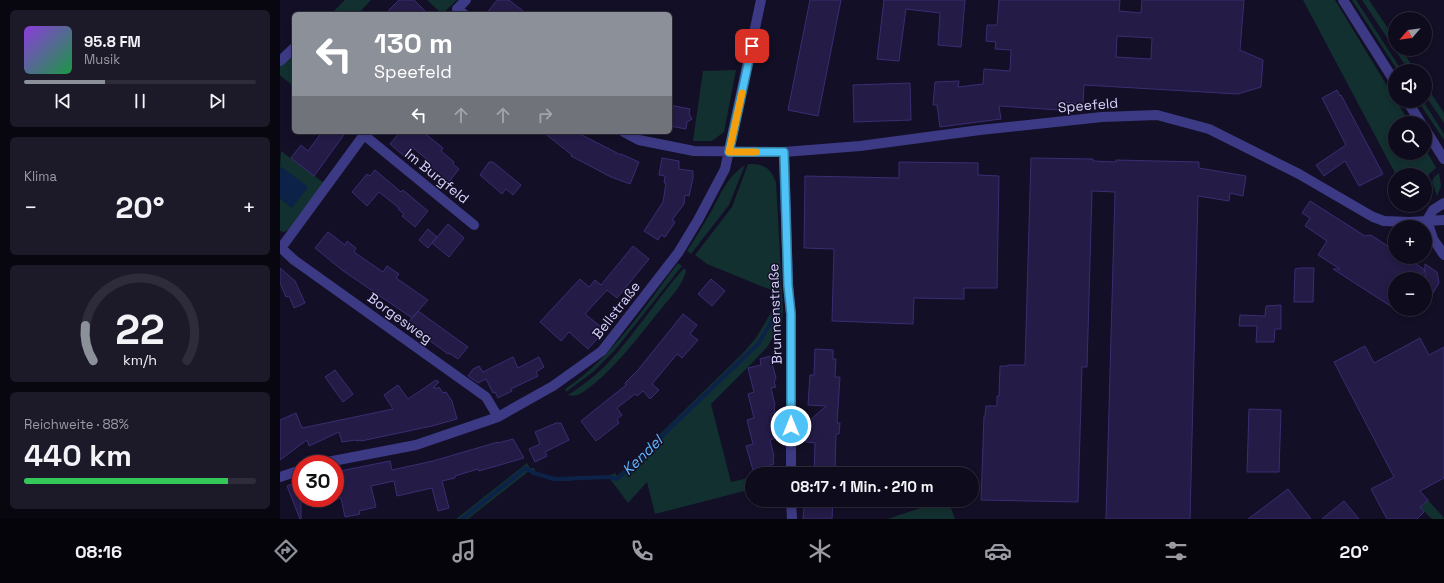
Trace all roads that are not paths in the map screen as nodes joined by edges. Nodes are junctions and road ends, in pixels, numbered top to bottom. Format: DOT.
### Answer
graph roads {
  1 [pos="466,0"];
  2 [pos="761,0"];
  3 [pos="1343,0"];
  4 [pos="458,12"];
  5 [pos="292,50"];
  6 [pos="280,61"];
  7 [pos="1388,71"];
  8 [pos="364,134"];
  9 [pos="366,134"];
  10 [pos="628,134"];
  11 [pos="1432,140"];
  12 [pos="729,152"];
  13 [pos="784,152"];
  14 [pos="1444,159"];
  15 [pos="1444,203"];
  16 [pos="1427,220"];
  17 [pos="1432,220"];
  18 [pos="1444,220"];
  19 [pos="1388,221"];
  20 [pos="474,225"];
  21 [pos="1432,235"];
  22 [pos="280,248"];
  23 [pos="1444,255"];
  24 [pos="498,417"];
  25 [pos="344,459"];
  26 [pos="791,467"];
  27 [pos="292,473"];
  28 [pos="280,477"];
  29 [pos="792,507"];
  30 [pos="792,519"];
  1 -- 4 [label="street"];
  2 -- 12 [label="street, Bellstraße"];
  3 -- 7 [label="street"];
  5 -- 6 [label="street"];
  8 -- 22 [label="street, Im Burgfeld"];
  9 -- 20 [label="street, Im Burgfeld"];
  10 -- 12 [label="street"];
  11 -- 14 [label="street"];
  12 -- 13 [label="street, Speefeld"];
  12 -- 24 [label="street, Bellstraße"];
  13 -- 19 [label="street, Speefeld"];
  13 -- 26 [label="street, Brunnenstraße"];
  15 -- 16 [label="street"];
  17 -- 18 [label="street, Speefeld"];
  21 -- 23 [label="street"];
  22 -- 24 [label="street, Borgesweg"];
  24 -- 25 [label="street, Bellstraße"];
  27 -- 28 [label="street"];
  29 -- 30 [label="street"];
}
